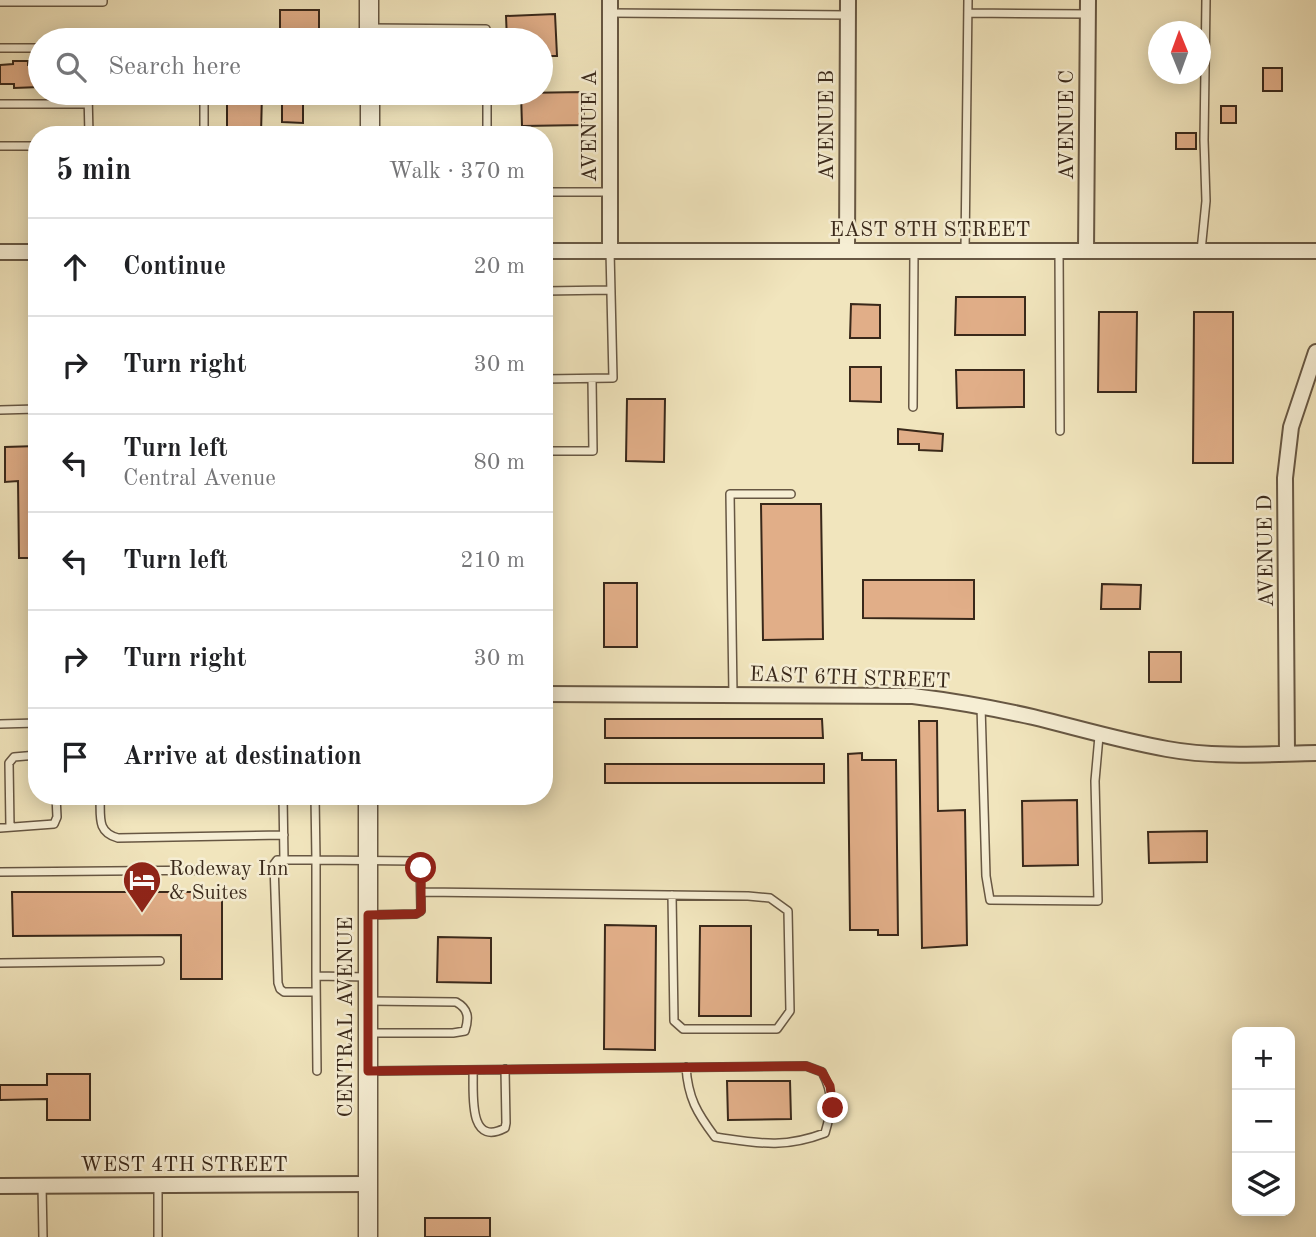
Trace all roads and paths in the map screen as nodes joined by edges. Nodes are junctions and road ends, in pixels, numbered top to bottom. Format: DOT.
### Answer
graph roads {
  1 [pos="103,0"];
  2 [pos="369,0"];
  3 [pos="968,0"];
  4 [pos="1206,0"];
  5 [pos="0,2"];
  6 [pos="610,6"];
  7 [pos="848,7"];
  8 [pos="1088,7"];
  9 [pos="968,13"];
  10 [pos="369,28"];
  11 [pos="0,48"];
  12 [pos="28,48"];
  13 [pos="0,104"];
  14 [pos="28,104"];
  15 [pos="88,105"];
  16 [pos="204,105"];
  17 [pos="369,105"];
  18 [pos="487,105"];
  19 [pos="89,126"];
  20 [pos="204,126"];
  21 [pos="370,126"];
  22 [pos="487,126"];
  23 [pos="0,146"];
  24 [pos="28,146"];
  25 [pos="553,192"];
  26 [pos="610,192"];
  27 [pos="847,250"];
  28 [pos="914,250"];
  29 [pos="965,250"];
  30 [pos="553,251"];
  31 [pos="610,251"];
  32 [pos="1059,251"];
  33 [pos="1086,251"];
  34 [pos="1201,251"];
  35 [pos="1316,251"];
  36 [pos="28,252"];
  37 [pos="0,253"];
  38 [pos="611,290"];
  39 [pos="553,291"];
  40 [pos="1316,352"];
  41 [pos="553,379"];
  42 [pos="592,379"];
  43 [pos="913,407"];
  44 [pos="28,409"];
  45 [pos="0,410"];
  46 [pos="1060,431"];
  47 [pos="553,451"];
  48 [pos="791,494"];
  49 [pos="553,694"];
  50 [pos="733,694"];
  51 [pos="981,706"];
  52 [pos="0,723"];
  53 [pos="28,723"];
  54 [pos="1099,736"];
  55 [pos="1316,753"];
  56 [pos="1287,754"];
  57 [pos="28,756"];
  58 [pos="56,805"];
  59 [pos="100,805"];
  60 [pos="283,805"];
  61 [pos="315,805"];
  62 [pos="368,805"];
  63 [pos="10,827"];
  64 [pos="0,828"];
  65 [pos="284,835"];
  66 [pos="284,860"];
  67 [pos="316,860"];
  68 [pos="368,860"];
  69 [pos="219,870"];
  70 [pos="0,872"];
  71 [pos="422,892"];
  72 [pos="672,895"];
  73 [pos="368,915"];
  74 [pos="160,961"];
  75 [pos="0,963"];
  76 [pos="316,976"];
  77 [pos="368,977"];
  78 [pos="316,992"];
  79 [pos="368,1001"];
  80 [pos="368,1033"];
  81 [pos="686,1067"];
  82 [pos="505,1069"];
  83 [pos="473,1070"];
  84 [pos="317,1071"];
  85 [pos="368,1071"];
  86 [pos="368,1184"];
  87 [pos="158,1185"];
  88 [pos="0,1186"];
  89 [pos="42,1186"];
  90 [pos="43,1237"];
  91 [pos="158,1237"];
  92 [pos="368,1237"];
  1 -- 5 [label="lane"];
  2 -- 10 [label="street"];
  3 -- 9 [label="lane"];
  4 -- 34 [label="lane"];
  6 -- 7 [label="lane"];
  6 -- 26 [label="street, AVENUE A"];
  7 -- 27 [label="street, AVENUE B"];
  8 -- 9 [label="lane"];
  8 -- 33 [label="street, AVENUE C"];
  9 -- 29 [label="lane"];
  11 -- 12 [label="lane"];
  13 -- 14 [label="lane"];
  15 -- 19 [label="lane"];
  16 -- 20 [label="lane"];
  17 -- 21 [label="street"];
  18 -- 22 [label="lane"];
  23 -- 24 [label="lane"];
  25 -- 26 [label="lane"];
  26 -- 31 [label="street, AVENUE A"];
  27 -- 28 [label="street, EAST 8TH STREET"];
  27 -- 31 [label="street, EAST 8TH STREET"];
  28 -- 29 [label="street, EAST 8TH STREET"];
  28 -- 43 [label="lane"];
  29 -- 32 [label="street, EAST 8TH STREET"];
  30 -- 31 [label="street, EAST 8TH STREET"];
  31 -- 38 [label="lane"];
  32 -- 33 [label="street, EAST 8TH STREET"];
  32 -- 46 [label="lane"];
  33 -- 34 [label="street, EAST 8TH STREET"];
  34 -- 35 [label="street, EAST 8TH STREET"];
  36 -- 37 [label="street"];
  38 -- 39 [label="lane"];
  38 -- 42 [label="lane"];
  40 -- 56 [label="street, AVENUE D"];
  41 -- 42 [label="lane"];
  42 -- 47 [label="lane"];
  44 -- 45 [label="lane"];
  48 -- 50 [label="lane"];
  49 -- 50 [label="street, EAST 6TH STREET"];
  50 -- 51 [label="street, EAST 6TH STREET"];
  51 -- 54 [label="street, EAST 6TH STREET"];
  51 -- 54 [label="lane"];
  52 -- 53 [label="lane"];
  54 -- 56 [label="street, EAST 6TH STREET"];
  55 -- 56 [label="street, EAST 6TH STREET"];
  57 -- 63 [label="lane"];
  58 -- 63 [label="lane"];
  59 -- 65 [label="lane"];
  60 -- 65 [label="lane"];
  61 -- 67 [label="lane"];
  62 -- 68 [label="street, CENTRAL AVENUE"];
  63 -- 64 [label="lane"];
  65 -- 66 [label="lane"];
  66 -- 67 [label="lane"];
  66 -- 78 [label="lane"];
  67 -- 68 [label="lane"];
  67 -- 76 [label="lane"];
  68 -- 71 [label="lane"];
  68 -- 73 [label="street, CENTRAL AVENUE"];
  69 -- 70 [label="lane"];
  71 -- 72 [label="lane"];
  71 -- 73 [label="lane"];
  72 -- 72 [label="lane"];
  73 -- 77 [label="street, CENTRAL AVENUE"];
  74 -- 75 [label="lane"];
  76 -- 77 [label="lane"];
  76 -- 78 [label="lane"];
  77 -- 79 [label="street, CENTRAL AVENUE"];
  78 -- 84 [label="lane"];
  79 -- 80 [label="street, CENTRAL AVENUE"];
  79 -- 80 [label="lane"];
  80 -- 85 [label="street, CENTRAL AVENUE"];
  81 -- 81 [label="lane"];
  81 -- 82 [label="lane"];
  82 -- 83 [label="lane"];
  82 -- 83 [label="lane"];
  83 -- 85 [label="lane"];
  85 -- 86 [label="street, CENTRAL AVENUE"];
  86 -- 87 [label="street, WEST 4TH STREET"];
  86 -- 92 [label="street, CENTRAL AVENUE"];
  87 -- 89 [label="street, WEST 4TH STREET"];
  87 -- 91 [label="lane"];
  88 -- 89 [label="street, WEST 4TH STREET"];
  89 -- 90 [label="lane"];
}
